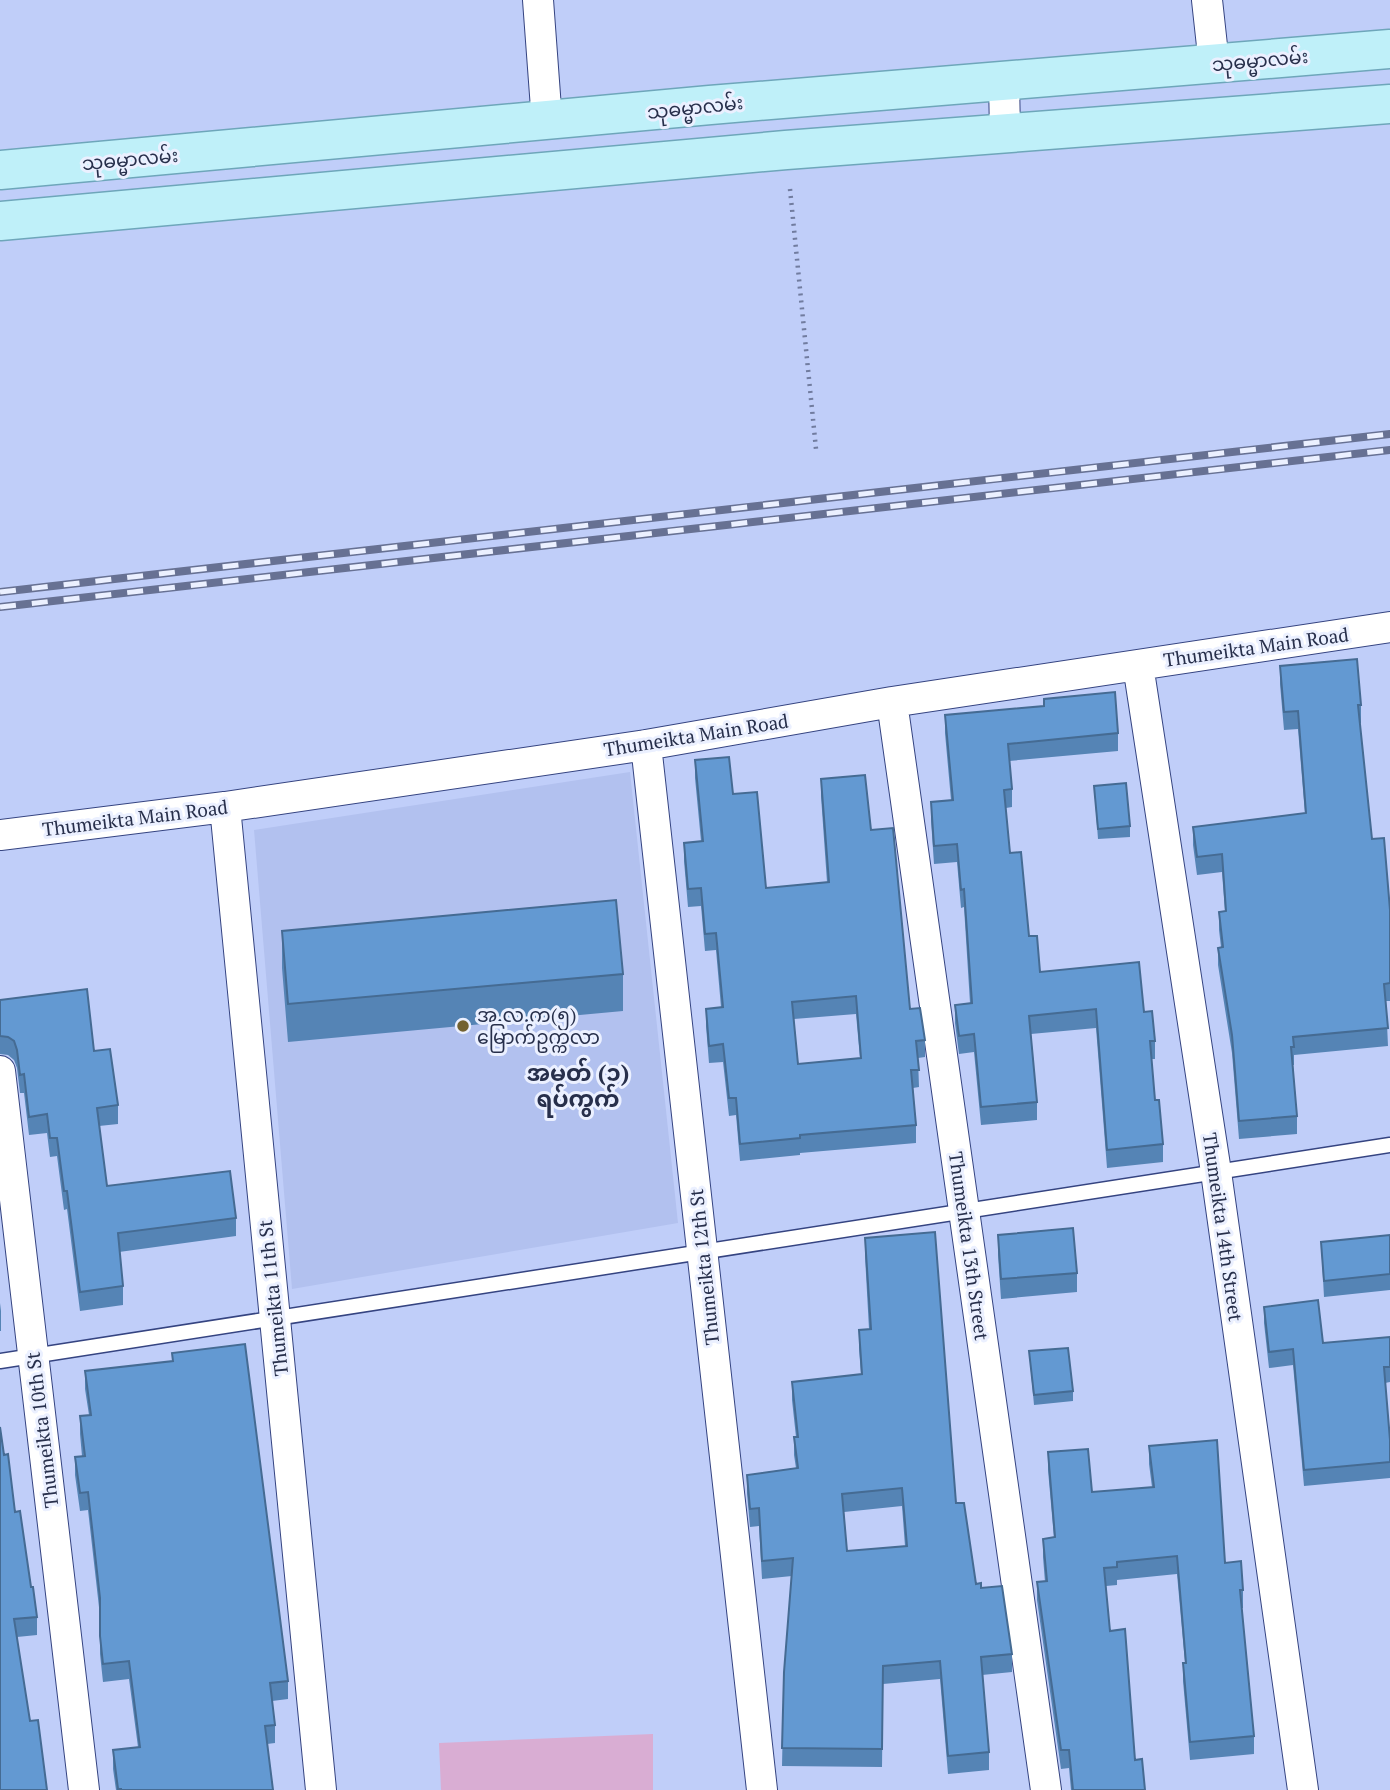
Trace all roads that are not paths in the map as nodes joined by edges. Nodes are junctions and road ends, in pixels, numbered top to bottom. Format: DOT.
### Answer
graph roads {
  1 [pos="538,0"];
  2 [pos="1207,0"];
  3 [pos="1390,49"];
  4 [pos="1214,64"];
  5 [pos="1003,81"];
  6 [pos="1390,104"];
  7 [pos="547,121"];
  8 [pos="1005,133"];
  9 [pos="0,170"];
  10 [pos="0,221"];
  11 [pos="1390,627"];
  12 [pos="1138,665"];
  13 [pos="892,702"];
  14 [pos="646,744"];
  15 [pos="225,807"];
  16 [pos="0,835"];
  17 [pos="0,1071"];
  18 [pos="1390,1145"];
  19 [pos="1216,1172"];
  20 [pos="964,1212"];
  21 [pos="703,1252"];
  22 [pos="275,1319"];
  23 [pos="34,1356"];
  24 [pos="0,1362"];
  25 [pos="84,1790"];
  26 [pos="321,1790"];
  27 [pos="762,1790"];
  28 [pos="1046,1790"];
  29 [pos="1303,1790"];
  1 -- 7 [label="street"];
  2 -- 4 [label="street"];
  3 -- 4 [label="main road, သုဓမ္မာလမ်း"];
  4 -- 5 [label="main road, သုဓမ္မာလမ်း"];
  5 -- 7 [label="main road, သုဓမ္မာလမ်း"];
  5 -- 8 [label="street"];
  6 -- 8 [label="main road"];
  7 -- 9 [label="main road, သုဓမ္မာလမ်း"];
  8 -- 10 [label="main road"];
  11 -- 12 [label="street, Thumeikta Main Road"];
  12 -- 13 [label="street, Thumeikta Main Road"];
  12 -- 19 [label="street, Thumeikta 14th Street"];
  13 -- 14 [label="street, Thumeikta Main Road"];
  13 -- 20 [label="street, Thumeikta 13th Street"];
  14 -- 15 [label="street, Thumeikta Main Road"];
  14 -- 21 [label="street, Thumeikta 12th St"];
  15 -- 16 [label="street, Thumeikta Main Road"];
  15 -- 22 [label="street, Thumeikta 11th St"];
  17 -- 23 [label="street, Thumeikta 10th St"];
  18 -- 19 [label="lane"];
  19 -- 20 [label="lane"];
  19 -- 29 [label="street, Thumeikta 14th Street"];
  20 -- 21 [label="lane"];
  20 -- 28 [label="street, Thumeikta 13th Street"];
  21 -- 22 [label="lane"];
  21 -- 27 [label="street, Thumeikta 12th St"];
  22 -- 23 [label="lane"];
  22 -- 26 [label="street, Thumeikta 11th St"];
  23 -- 24 [label="lane"];
  23 -- 25 [label="street, Thumeikta 10th St"];
}
